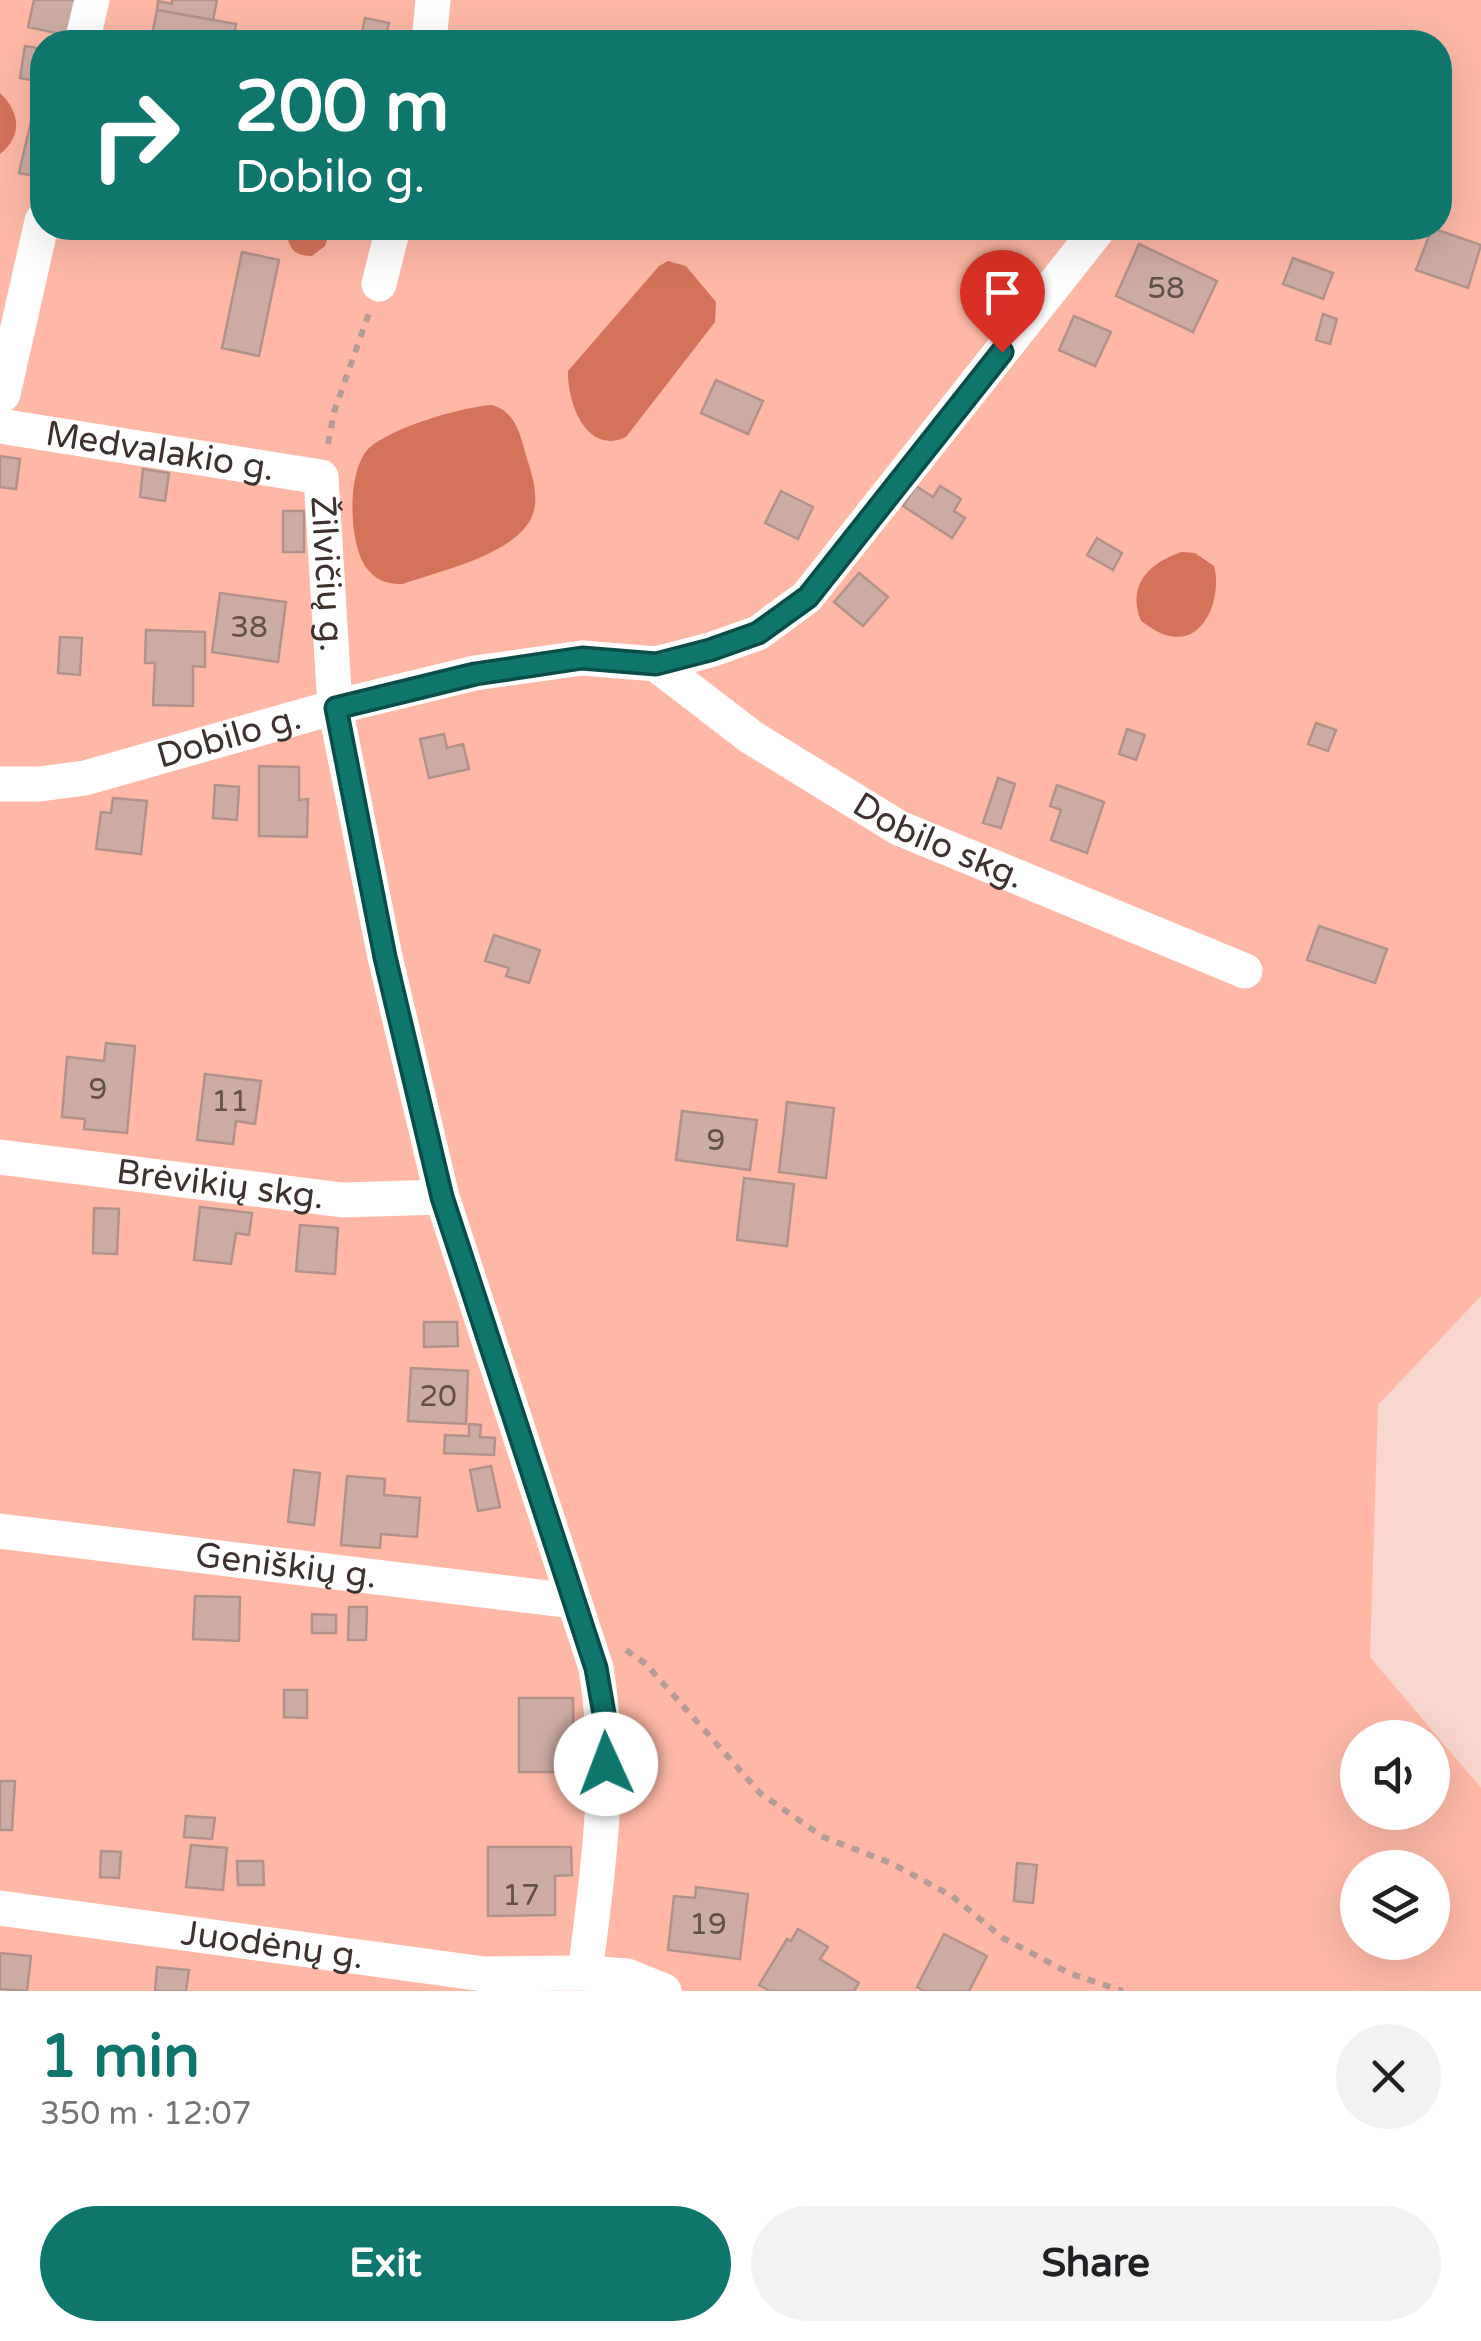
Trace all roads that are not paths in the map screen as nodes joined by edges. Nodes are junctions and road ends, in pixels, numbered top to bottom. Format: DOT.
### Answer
graph roads {
  1 [pos="92,0"];
  2 [pos="434,0"];
  3 [pos="85,30"];
  4 [pos="430,30"];
  5 [pos="38,240"];
  6 [pos="390,240"];
  7 [pos="1090,240"];
  8 [pos="379,284"];
  9 [pos="1,405"];
  10 [pos="321,477"];
  11 [pos="656,664"];
  12 [pos="336,708"];
  13 [pos="0,784"];
  14 [pos="1245,971"];
  15 [pos="0,1157"];
  16 [pos="442,1197"];
  17 [pos="0,1530"];
  18 [pos="578,1613"];
  19 [pos="0,1908"];
  20 [pos="584,1973"];
  21 [pos="664,1991"];
  1 -- 3 [label="street"];
  2 -- 4 [label="street"];
  5 -- 9 [label="street"];
  6 -- 8 [label="street"];
  7 -- 11 [label="street, Dobilo g."];
  9 -- 10 [label="street, Medvalakio g."];
  10 -- 12 [label="street, Žilvičių g."];
  11 -- 12 [label="street, Dobilo g."];
  11 -- 14 [label="street, Dobilo skg."];
  12 -- 13 [label="street, Dobilo g."];
  12 -- 16 [label="street, Žilvičių g."];
  15 -- 16 [label="street, Brėvikių skg."];
  16 -- 18 [label="street, Žilvičių g."];
  17 -- 18 [label="street, Geniškių g."];
  18 -- 20 [label="street, Žilvičių g."];
  19 -- 20 [label="street, Juodėnų g."];
  20 -- 21 [label="street, Juodėnų g."];
}
